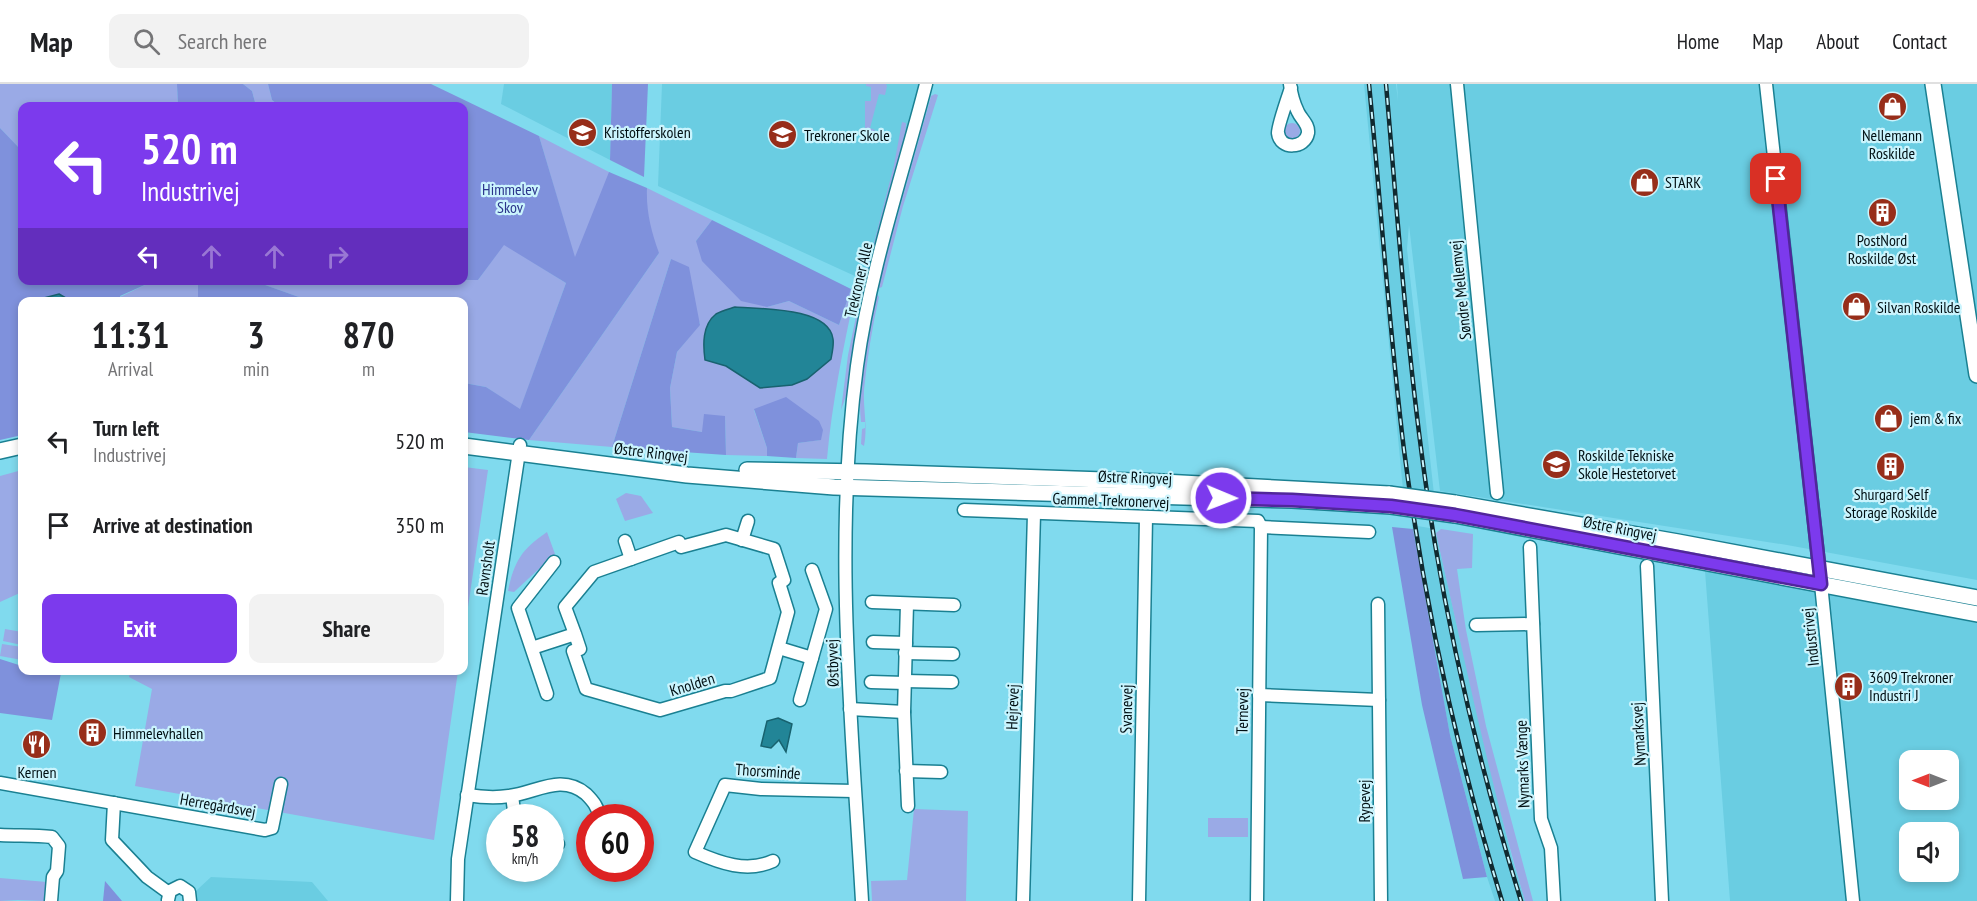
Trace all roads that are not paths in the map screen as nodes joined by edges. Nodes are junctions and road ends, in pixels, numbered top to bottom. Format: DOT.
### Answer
graph roads {
  1 [pos="926,84"];
  2 [pos="1457,84"];
  3 [pos="1766,84"];
  4 [pos="1933,84"];
  5 [pos="1977,375"];
  6 [pos="468,439"];
  7 [pos="468,446"];
  8 [pos="18,447"];
  9 [pos="519,449"];
  10 [pos="0,451"];
  11 [pos="848,472"];
  12 [pos="847,488"];
  13 [pos="1497,493"];
  14 [pos="1390,500"];
  15 [pos="964,510"];
  16 [pos="1034,513"];
  17 [pos="1146,517"];
  18 [pos="748,521"];
  19 [pos="1259,524"];
  20 [pos="1369,532"];
  21 [pos="742,540"];
  22 [pos="626,542"];
  23 [pos="1530,547"];
  24 [pos="632,559"];
  25 [pos="554,562"];
  26 [pos="1647,566"];
  27 [pos="812,570"];
  28 [pos="1820,576"];
  29 [pos="1977,598"];
  30 [pos="872,602"];
  31 [pos="497,603"];
  32 [pos="907,604"];
  33 [pos="1378,604"];
  34 [pos="954,605"];
  35 [pos="518,608"];
  36 [pos="826,609"];
  37 [pos="847,609"];
  38 [pos="1977,614"];
  39 [pos="1533,624"];
  40 [pos="1476,625"];
  41 [pos="575,634"];
  42 [pos="873,642"];
  43 [pos="532,648"];
  44 [pos="779,648"];
  45 [pos="906,648"];
  46 [pos="953,654"];
  47 [pos="812,658"];
  48 [pos="871,682"];
  49 [pos="905,682"];
  50 [pos="952,682"];
  51 [pos="547,694"];
  52 [pos="1259,695"];
  53 [pos="800,700"];
  54 [pos="1379,700"];
  55 [pos="850,709"];
  56 [pos="904,712"];
  57 [pos="906,771"];
  58 [pos="941,772"];
  59 [pos="0,783"];
  60 [pos="280,784"];
  61 [pos="854,791"];
  62 [pos="467,795"];
  63 [pos="512,796"];
  64 [pos="114,803"];
  65 [pos="513,804"];
  66 [pos="595,804"];
  67 [pos="908,807"];
  68 [pos="0,835"];
  69 [pos="857,837"];
  70 [pos="773,861"];
  71 [pos="168,897"];
  72 [pos="51,901"];
  73 [pos="190,901"];
  74 [pos="457,901"];
  75 [pos="854,901"];
  76 [pos="862,901"];
  77 [pos="1023,901"];
  78 [pos="1139,901"];
  79 [pos="1257,901"];
  80 [pos="1381,901"];
  81 [pos="1554,901"];
  82 [pos="1662,901"];
  83 [pos="1853,901"];
  1 -- 11 [label="street, Trekroner Alle"];
  2 -- 13 [label="street, Søndre Mellemvej"];
  3 -- 28 [label="street, Industrivej"];
  4 -- 5 [label="main road"];
  6 -- 9 [label="main road, Østre Ringvej"];
  7 -- 9 [label="main road, Østre Ringvej"];
  8 -- 10 [label="main road"];
  9 -- 11 [label="main road, Østre Ringvej"];
  9 -- 12 [label="main road, Østre Ringvej"];
  9 -- 31 [label="street, Ravnsholt"];
  11 -- 12 [label="street, Trekroner Alle"];
  11 -- 14 [label="main road, Østre Ringvej"];
  12 -- 14 [label="main road, Østre Ringvej"];
  12 -- 37 [label="street, Østbyvej"];
  14 -- 28 [label="main road, Østre Ringvej, bridge"];
  15 -- 16 [label="street, Gammel Trekronervej"];
  16 -- 17 [label="street, Gammel Trekronervej"];
  16 -- 77 [label="street, Hejrevej"];
  17 -- 19 [label="street, Gammel Trekronervej"];
  17 -- 78 [label="street, Svanevej"];
  18 -- 21 [label="street"];
  19 -- 20 [label="street, Gammel Trekronervej"];
  19 -- 52 [label="street, Ternevej"];
  21 -- 24 [label="street, Knolden"];
  21 -- 44 [label="street, Knolden"];
  22 -- 24 [label="street"];
  23 -- 39 [label="street, Nymarks Vænge"];
  24 -- 41 [label="street, Knolden"];
  25 -- 35 [label="street"];
  26 -- 82 [label="street, Nymarksvej"];
  27 -- 36 [label="street"];
  28 -- 29 [label="main road, Østre Ringvej"];
  28 -- 38 [label="main road, Østre Ringvej"];
  28 -- 83 [label="street, Industrivej"];
  30 -- 32 [label="street"];
  31 -- 35 [label="street"];
  31 -- 62 [label="street, Ravnsholt"];
  32 -- 34 [label="street"];
  32 -- 45 [label="street"];
  33 -- 54 [label="street, Rypevej"];
  35 -- 43 [label="street"];
  36 -- 37 [label="street"];
  36 -- 47 [label="street"];
  37 -- 55 [label="street, Østbyvej"];
  39 -- 40 [label="street"];
  39 -- 81 [label="street, Nymarks Vænge"];
  41 -- 43 [label="street"];
  41 -- 44 [label="street, Knolden"];
  42 -- 45 [label="street"];
  43 -- 51 [label="street"];
  44 -- 47 [label="street"];
  45 -- 46 [label="street"];
  45 -- 49 [label="street"];
  47 -- 53 [label="street"];
  48 -- 49 [label="street"];
  49 -- 50 [label="street"];
  49 -- 56 [label="street"];
  52 -- 54 [label="street"];
  52 -- 79 [label="street, Ternevej"];
  54 -- 80 [label="street, Rypevej"];
  55 -- 56 [label="street"];
  55 -- 61 [label="street, Østbyvej"];
  56 -- 57 [label="street"];
  57 -- 58 [label="street"];
  57 -- 67 [label="street"];
  59 -- 64 [label="street, Herregårdsvej"];
  60 -- 64 [label="street, Herregårdsvej"];
  61 -- 69 [label="street, Østbyvej"];
  61 -- 70 [label="street, Thorsminde"];
  62 -- 63 [label="street"];
  62 -- 74 [label="street, Ravnsholt"];
  63 -- 65 [label="street"];
  63 -- 66 [label="street"];
  64 -- 71 [label="street"];
  68 -- 72 [label="street"];
  69 -- 75 [label="street, Østbyvej"];
  69 -- 76 [label="street, Østbyvej"];
  71 -- 73 [label="street"];
}
